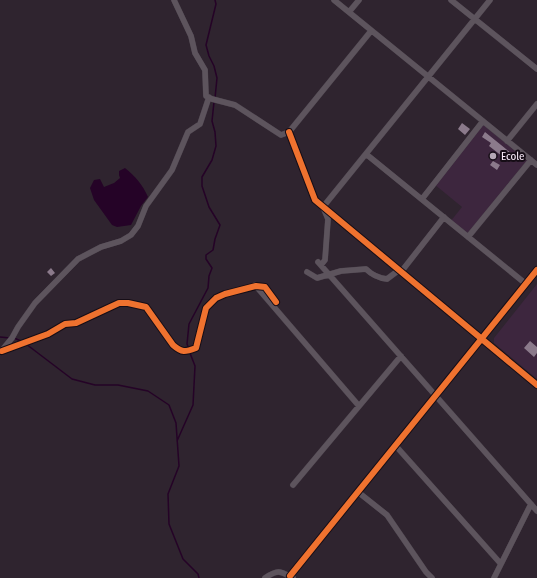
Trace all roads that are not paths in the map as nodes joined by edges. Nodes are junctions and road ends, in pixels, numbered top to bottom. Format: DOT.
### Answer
graph roads {
  1 [pos="174,0"];
  2 [pos="334,0"];
  3 [pos="359,0"];
  4 [pos="451,0"];
  5 [pos="490,0"];
  6 [pos="349,12"];
  7 [pos="474,19"];
  8 [pos="371,30"];
  9 [pos="537,70"];
  10 [pos="428,77"];
  11 [pos="211,98"];
  12 [pos="537,104"];
  13 [pos="483,121"];
  14 [pos="289,132"];
  15 [pos="508,141"];
  16 [pos="366,154"];
  17 [pos="531,160"];
  18 [pos="537,165"];
  19 [pos="422,199"];
  20 [pos="323,207"];
  21 [pos="444,218"];
  22 [pos="468,237"];
  23 [pos="537,270"];
  24 [pos="400,271"];
  25 [pos="307,272"];
  26 [pos="329,275"];
  27 [pos="526,284"];
  28 [pos="255,285"];
  29 [pos="276,302"];
  30 [pos="481,339"];
  31 [pos="1,352"];
  32 [pos="401,356"];
  33 [pos="537,385"];
  34 [pos="436,396"];
  35 [pos="359,406"];
  36 [pos="395,445"];
  37 [pos="293,485"];
  38 [pos="358,492"];
  39 [pos="531,504"];
  40 [pos="537,511"];
  41 [pos="501,564"];
  42 [pos="292,577"];
  43 [pos="265,578"];
  44 [pos="432,578"];
  45 [pos="494,578"];
  1 -- 11 [label="street"];
  2 -- 6 [label="street"];
  3 -- 6 [label="street"];
  4 -- 7 [label="street"];
  5 -- 7 [label="street"];
  6 -- 8 [label="street"];
  7 -- 9 [label="street"];
  7 -- 10 [label="street"];
  8 -- 10 [label="street"];
  8 -- 14 [label="street"];
  10 -- 13 [label="street"];
  10 -- 16 [label="street"];
  11 -- 14 [label="street"];
  11 -- 31 [label="street"];
  12 -- 15 [label="street"];
  13 -- 15 [label="street"];
  13 -- 19 [label="street"];
  14 -- 20 [label="street"];
  15 -- 17 [label="street"];
  16 -- 19 [label="street"];
  16 -- 20 [label="street"];
  17 -- 18 [label="street"];
  17 -- 22 [label="street"];
  19 -- 21 [label="street"];
  20 -- 24 [label="street"];
  20 -- 26 [label="street"];
  21 -- 22 [label="street"];
  21 -- 24 [label="street"];
  22 -- 27 [label="street"];
  23 -- 27 [label="street"];
  24 -- 26 [label="street"];
  24 -- 30 [label="street"];
  25 -- 26 [label="street"];
  26 -- 32 [label="street"];
  27 -- 30 [label="street"];
  28 -- 29 [label="street"];
  28 -- 31 [label="street"];
  28 -- 35 [label="street"];
  30 -- 33 [label="street"];
  30 -- 34 [label="street"];
  32 -- 34 [label="street"];
  32 -- 35 [label="street"];
  34 -- 36 [label="street"];
  34 -- 39 [label="street"];
  35 -- 37 [label="street"];
  36 -- 38 [label="street"];
  36 -- 41 [label="street"];
  38 -- 42 [label="street"];
  38 -- 44 [label="street"];
  39 -- 40 [label="street"];
  39 -- 41 [label="street"];
  41 -- 45 [label="street"];
  42 -- 43 [label="street"];
}
